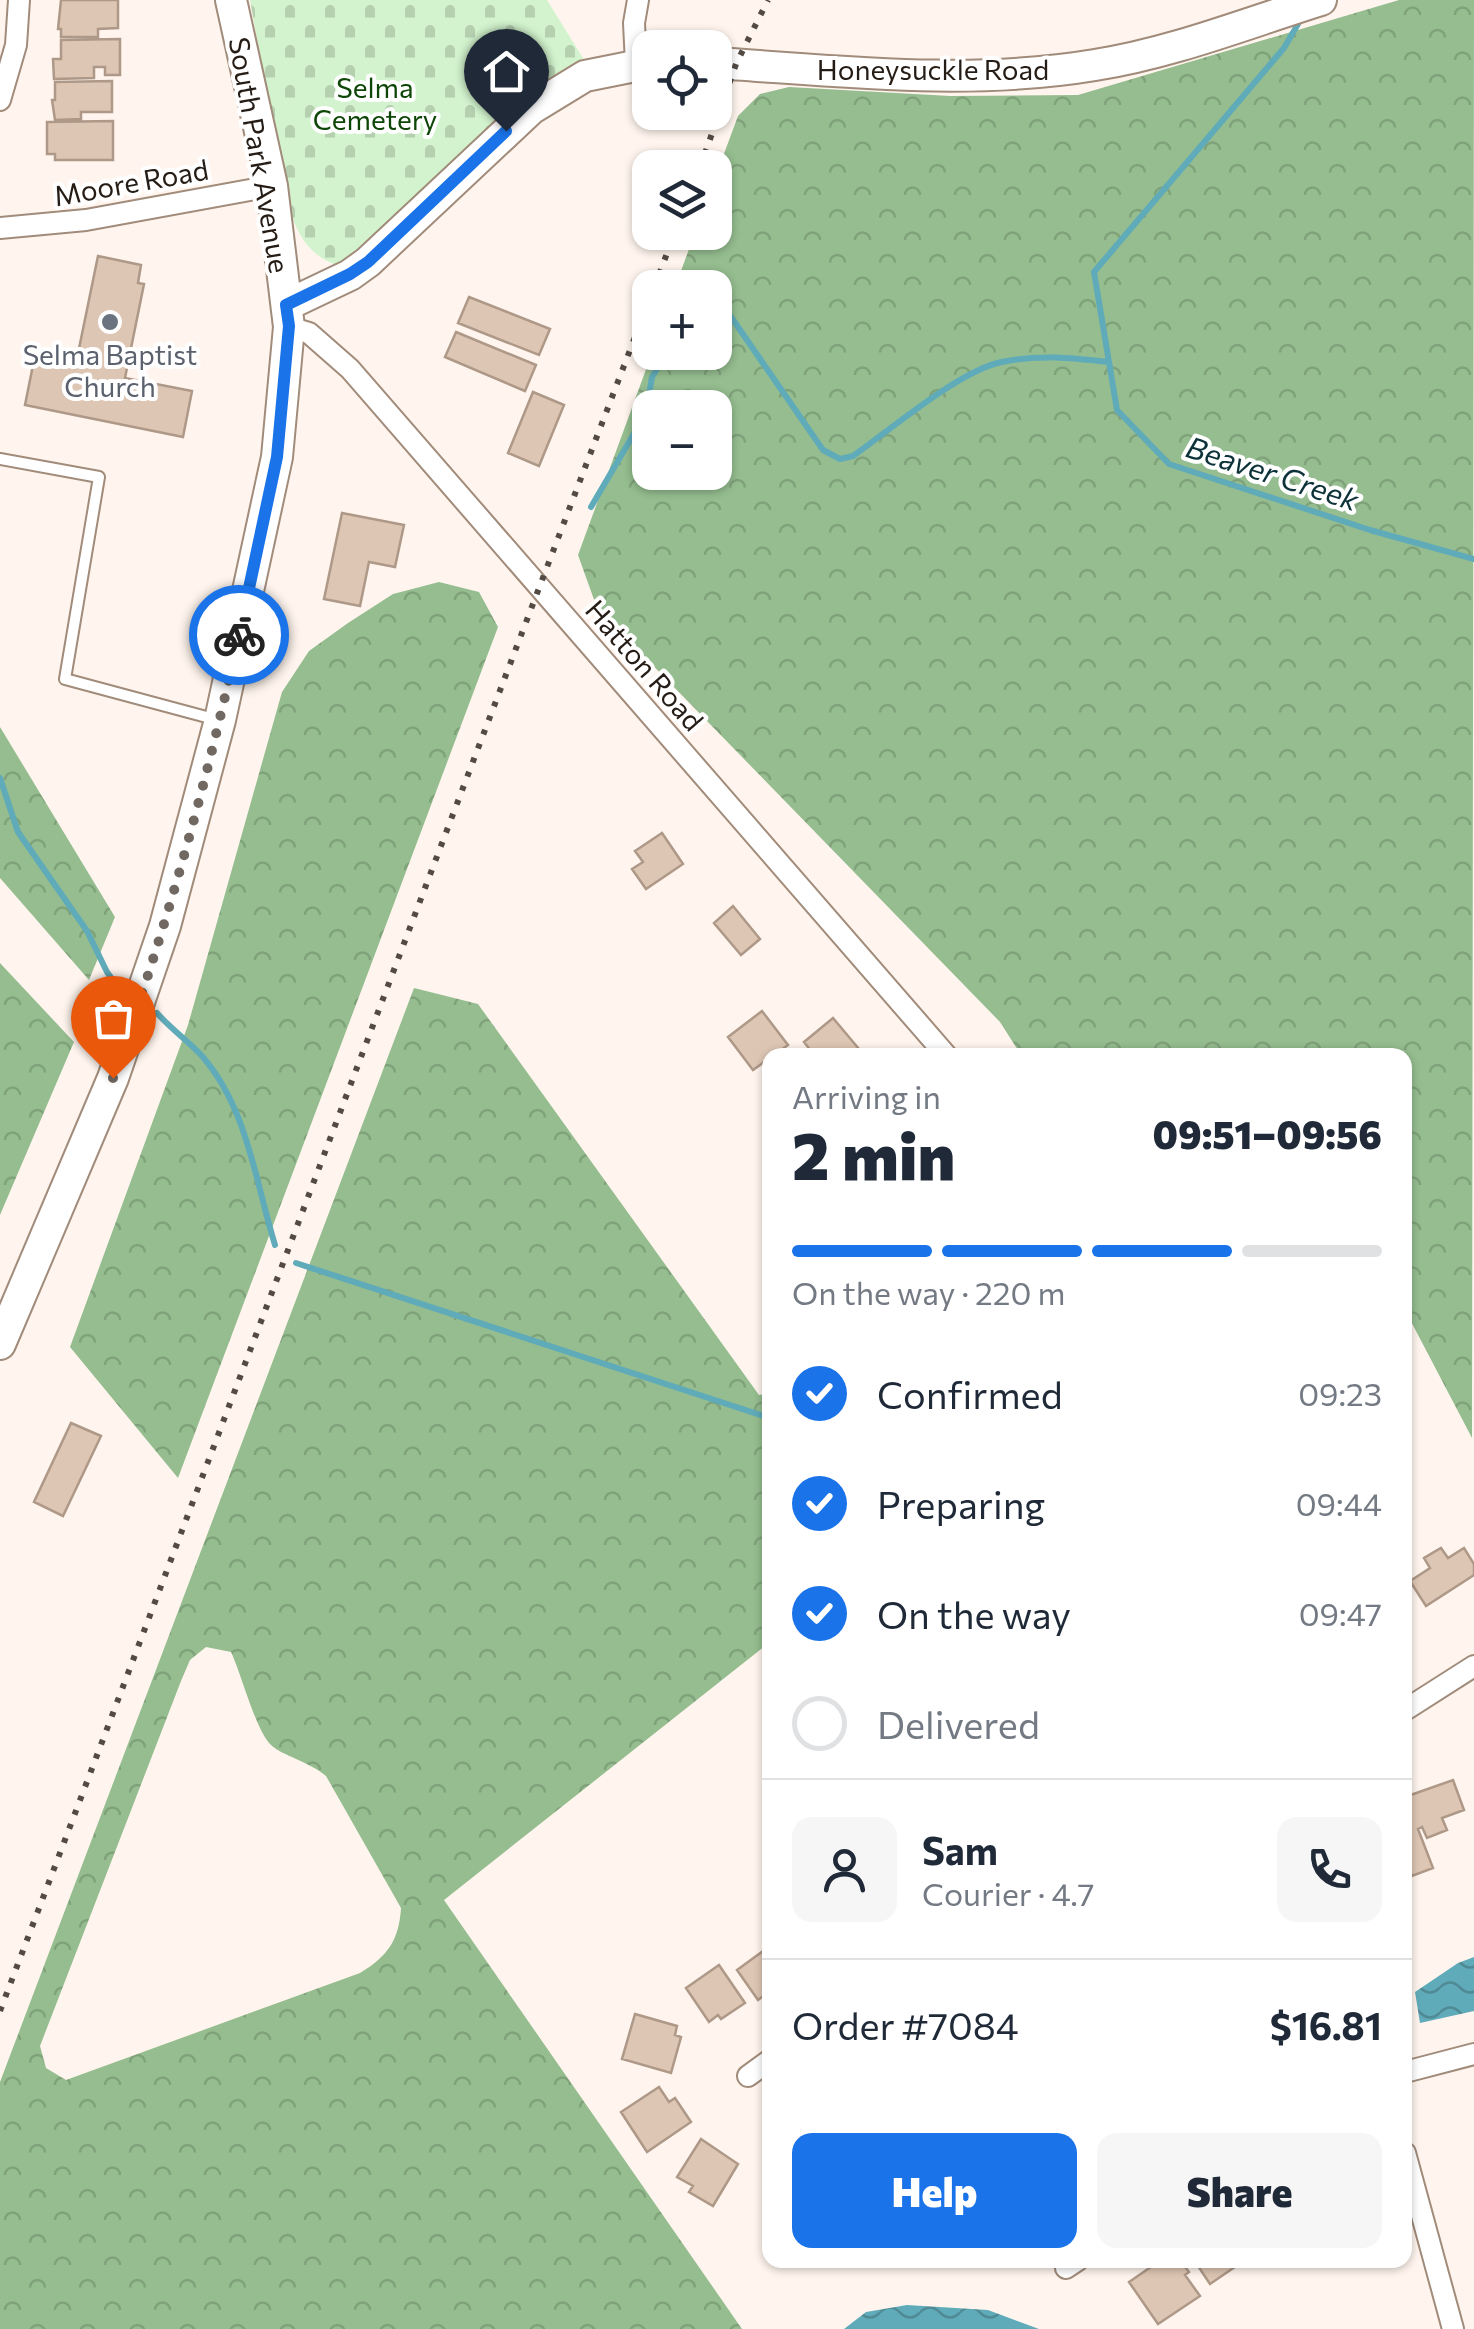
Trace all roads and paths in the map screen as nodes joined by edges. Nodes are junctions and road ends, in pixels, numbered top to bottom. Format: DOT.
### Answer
graph roads {
  1 [pos="19,0"];
  2 [pos="231,0"];
  3 [pos="638,0"];
  4 [pos="1322,0"];
  5 [pos="636,30"];
  6 [pos="732,64"];
  7 [pos="632,66"];
  8 [pos="0,100"];
  9 [pos="272,186"];
  10 [pos="0,228"];
  11 [pos="288,316"];
  12 [pos="0,459"];
  13 [pos="220,720"];
  14 [pos="940,1048"];
  15 [pos="0,1344"];
  16 [pos="1474,1666"];
  17 [pos="1412,1706"];
  18 [pos="1474,2054"];
  19 [pos="762,2066"];
  20 [pos="1412,2070"];
  21 [pos="748,2076"];
  22 [pos="1412,2179"];
  23 [pos="1453,2329"];
  1 -- 8 [label="street"];
  2 -- 9 [label="street, South Park Avenue"];
  3 -- 5 [label="street"];
  4 -- 6 [label="street, Honeysuckle Road"];
  7 -- 11 [label="street"];
  9 -- 10 [label="street, Moore Road"];
  9 -- 11 [label="street, South Park Avenue"];
  11 -- 13 [label="street, South Park Avenue"];
  11 -- 14 [label="street, Hatton Road"];
  12 -- 13 [label="lane"];
  13 -- 15 [label="street, South Park Avenue"];
  16 -- 17 [label="street"];
  18 -- 20 [label="street"];
  19 -- 21 [label="street"];
  22 -- 23 [label="street"];
}
